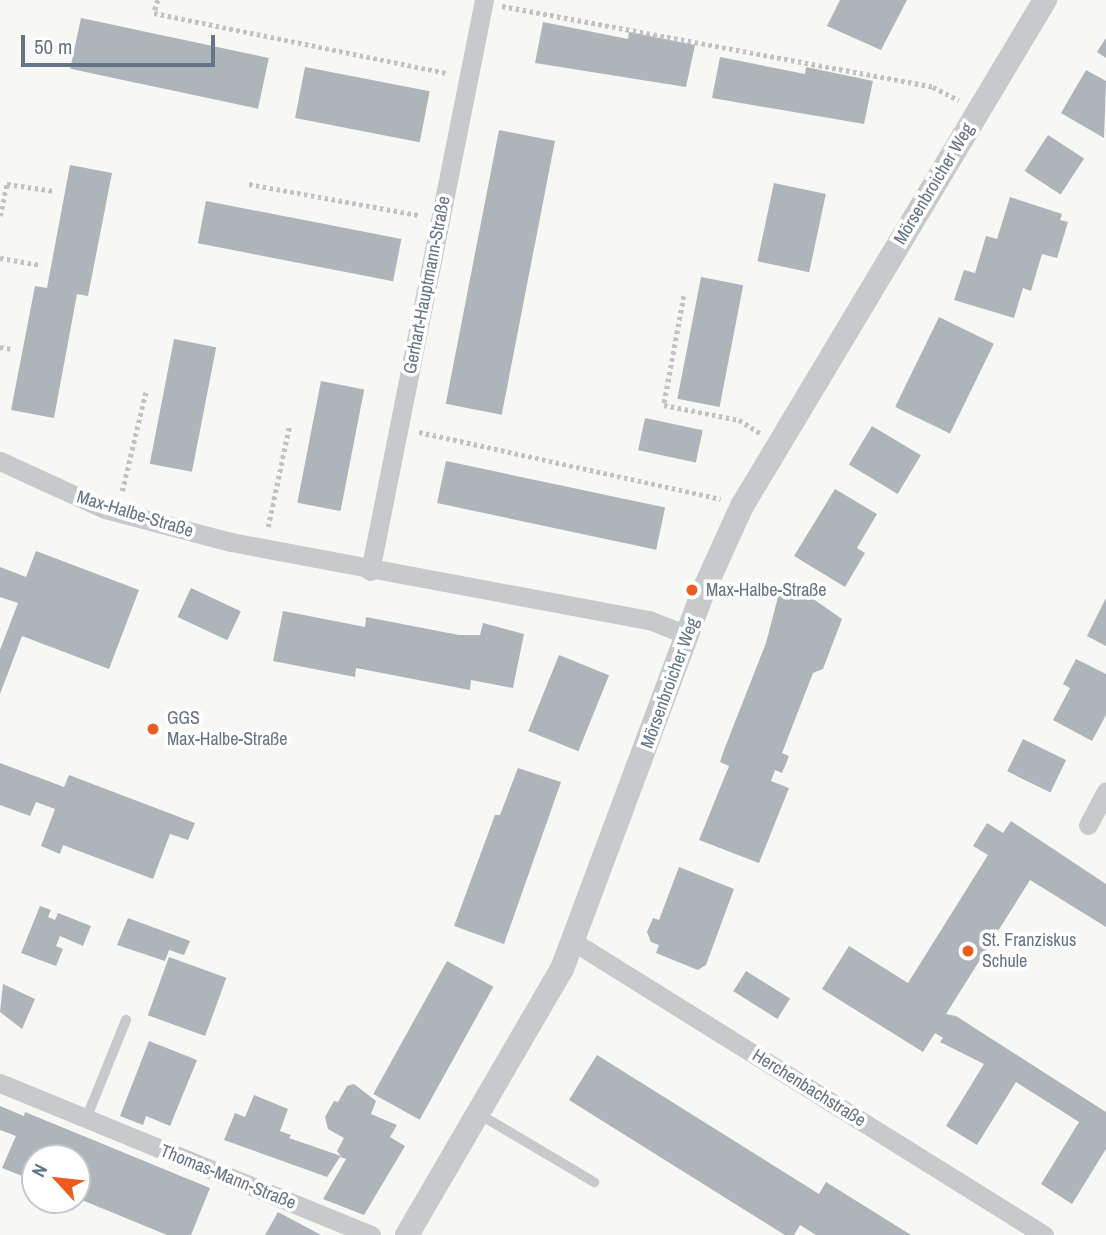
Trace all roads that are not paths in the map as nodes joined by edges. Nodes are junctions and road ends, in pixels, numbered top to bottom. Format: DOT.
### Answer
graph roads {
  1 [pos="1045,0"];
  2 [pos="484,1"];
  3 [pos="0,461"];
  4 [pos="370,571"];
  5 [pos="687,635"];
  6 [pos="1106,791"];
  7 [pos="1088,825"];
  8 [pos="574,942"];
  9 [pos="126,1020"];
  10 [pos="0,1083"];
  11 [pos="479,1114"];
  12 [pos="86,1119"];
  13 [pos="594,1182"];
  14 [pos="371,1235"];
  15 [pos="407,1235"];
  16 [pos="1044,1235"];
  1 -- 5 [label="street, Mörsenbroicher Weg"];
  2 -- 4 [label="street, Gerhart-Hauptmann-Straße"];
  3 -- 4 [label="street, Max-Halbe-Straße"];
  4 -- 5 [label="street, Max-Halbe-Straße"];
  5 -- 8 [label="street, Mörsenbroicher Weg"];
  6 -- 7 [label="street"];
  8 -- 11 [label="street, Mörsenbroicher Weg"];
  8 -- 16 [label="street, Herchenbachstraße"];
  9 -- 12 [label="lane"];
  10 -- 12 [label="street, Thomas-Mann-Straße"];
  11 -- 13 [label="lane"];
  11 -- 15 [label="street, Mörsenbroicher Weg"];
  12 -- 14 [label="street, Thomas-Mann-Straße"];
}
